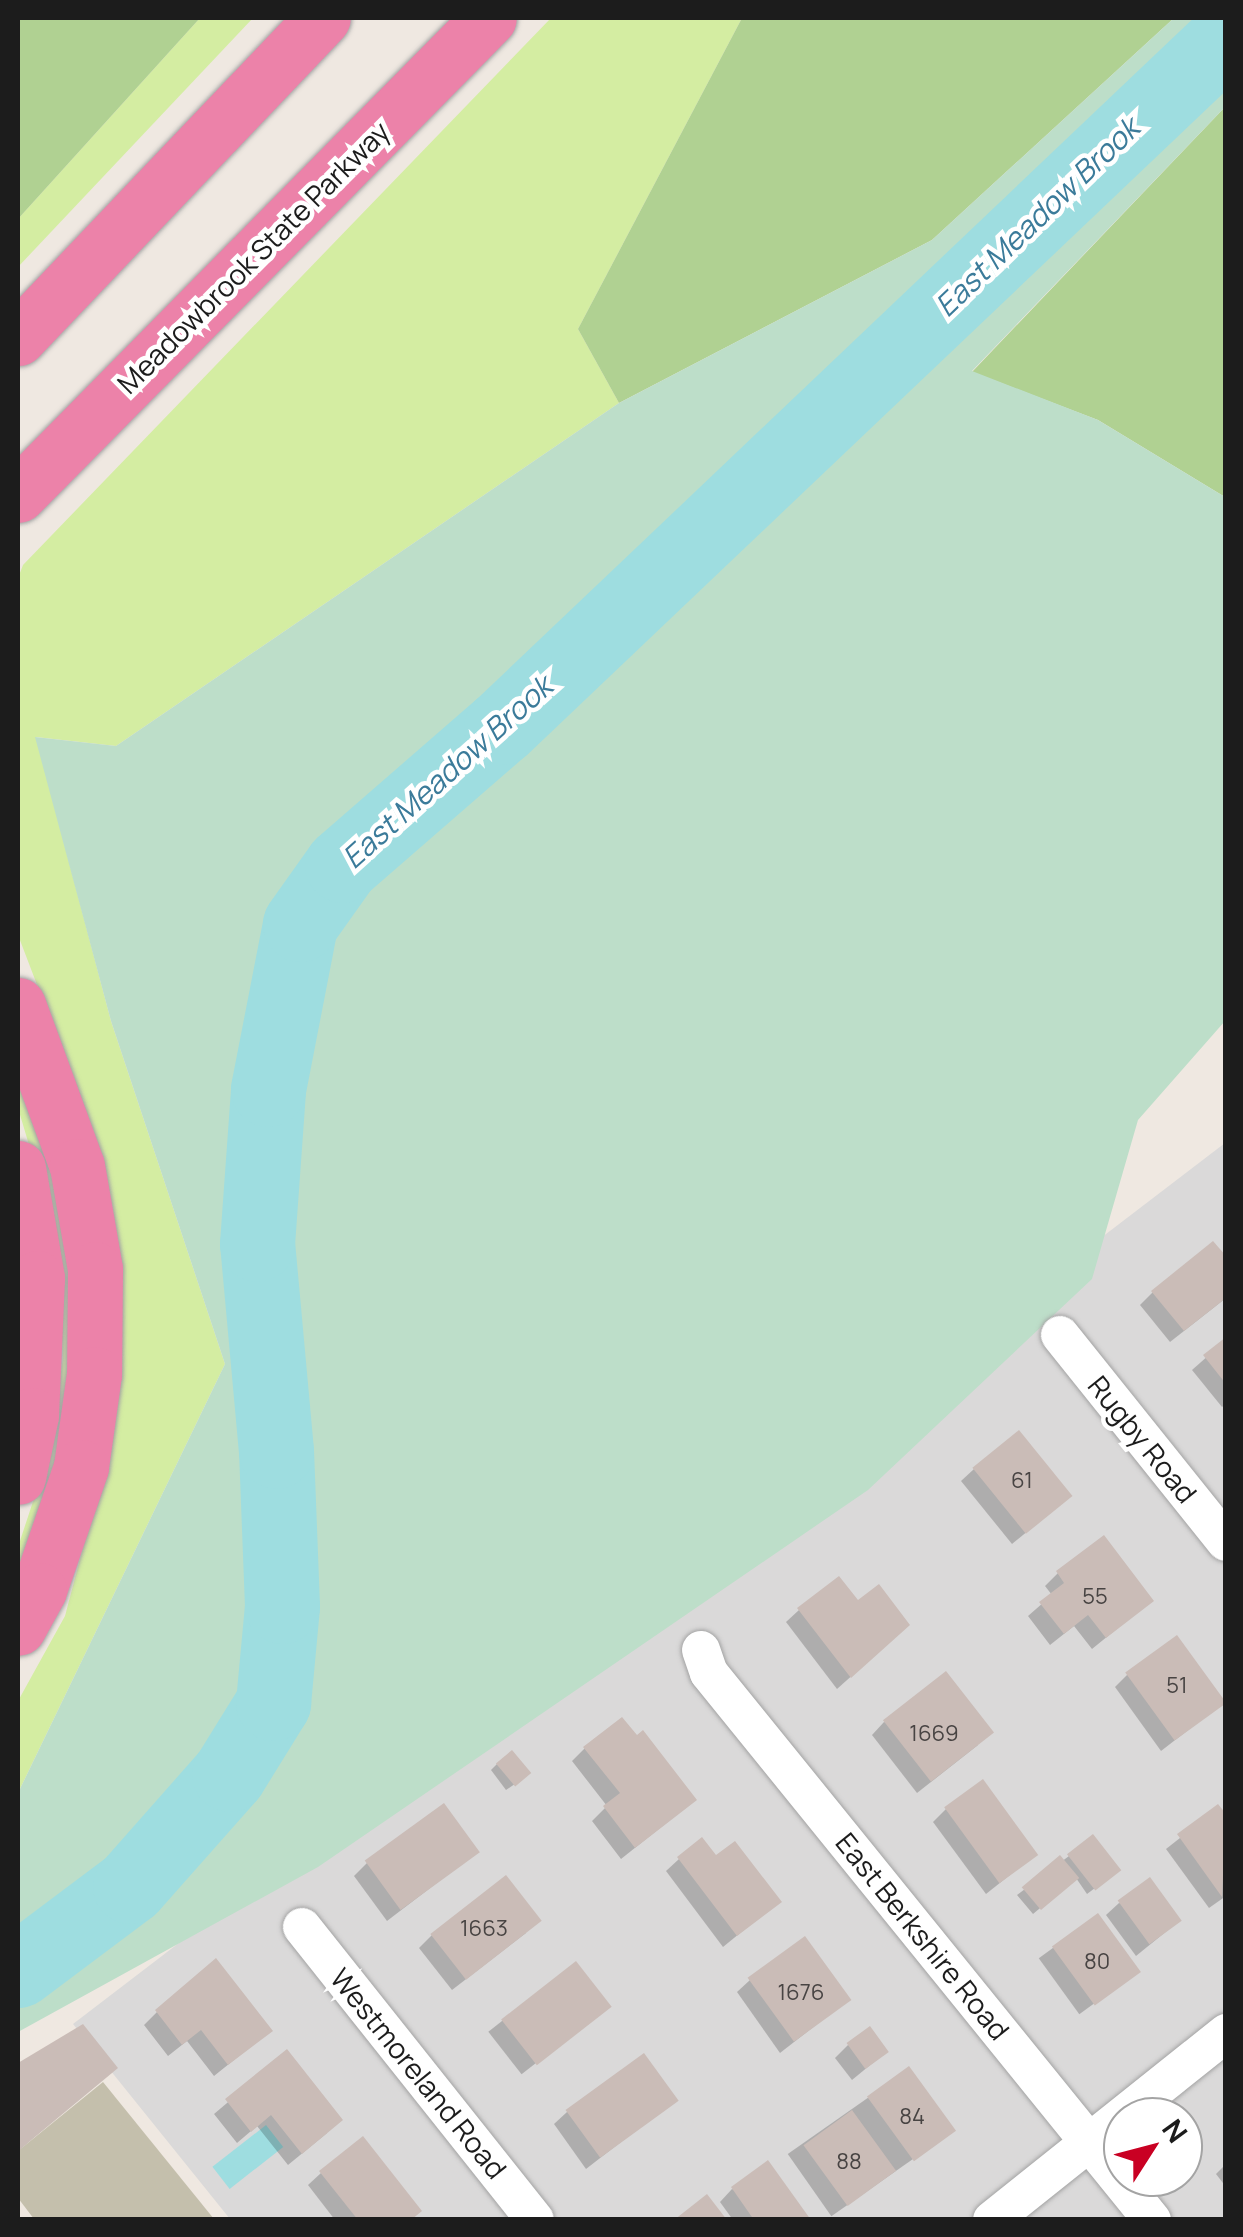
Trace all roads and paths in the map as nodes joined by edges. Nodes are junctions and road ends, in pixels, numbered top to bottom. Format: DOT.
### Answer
graph roads {
  1 [pos="322,18"];
  2 [pos="488,18"];
  3 [pos="18,338"];
  4 [pos="18,496"];
  5 [pos="18,1005"];
  6 [pos="18,1168"];
  7 [pos="1060,1335"];
  8 [pos="18,1477"];
  9 [pos="1226,1542"];
  10 [pos="18,1628"];
  11 [pos="701,1650"];
  12 [pos="302,1927"];
  13 [pos="1226,2033"];
  14 [pos="1090,2142"];
  15 [pos="535,2220"];
  16 [pos="992,2220"];
  17 [pos="1152,2220"];
  1 -- 3 [label="highway"];
  2 -- 4 [label="highway, Meadowbrook State Parkway"];
  5 -- 10 [label="highway"];
  6 -- 8 [label="highway"];
  7 -- 9 [label="street, Rugby Road"];
  11 -- 14 [label="street, East Berkshire Road"];
  12 -- 15 [label="street, Westmoreland Road"];
  13 -- 14 [label="street"];
  14 -- 16 [label="street"];
  14 -- 17 [label="street, East Berkshire Road"];
}
